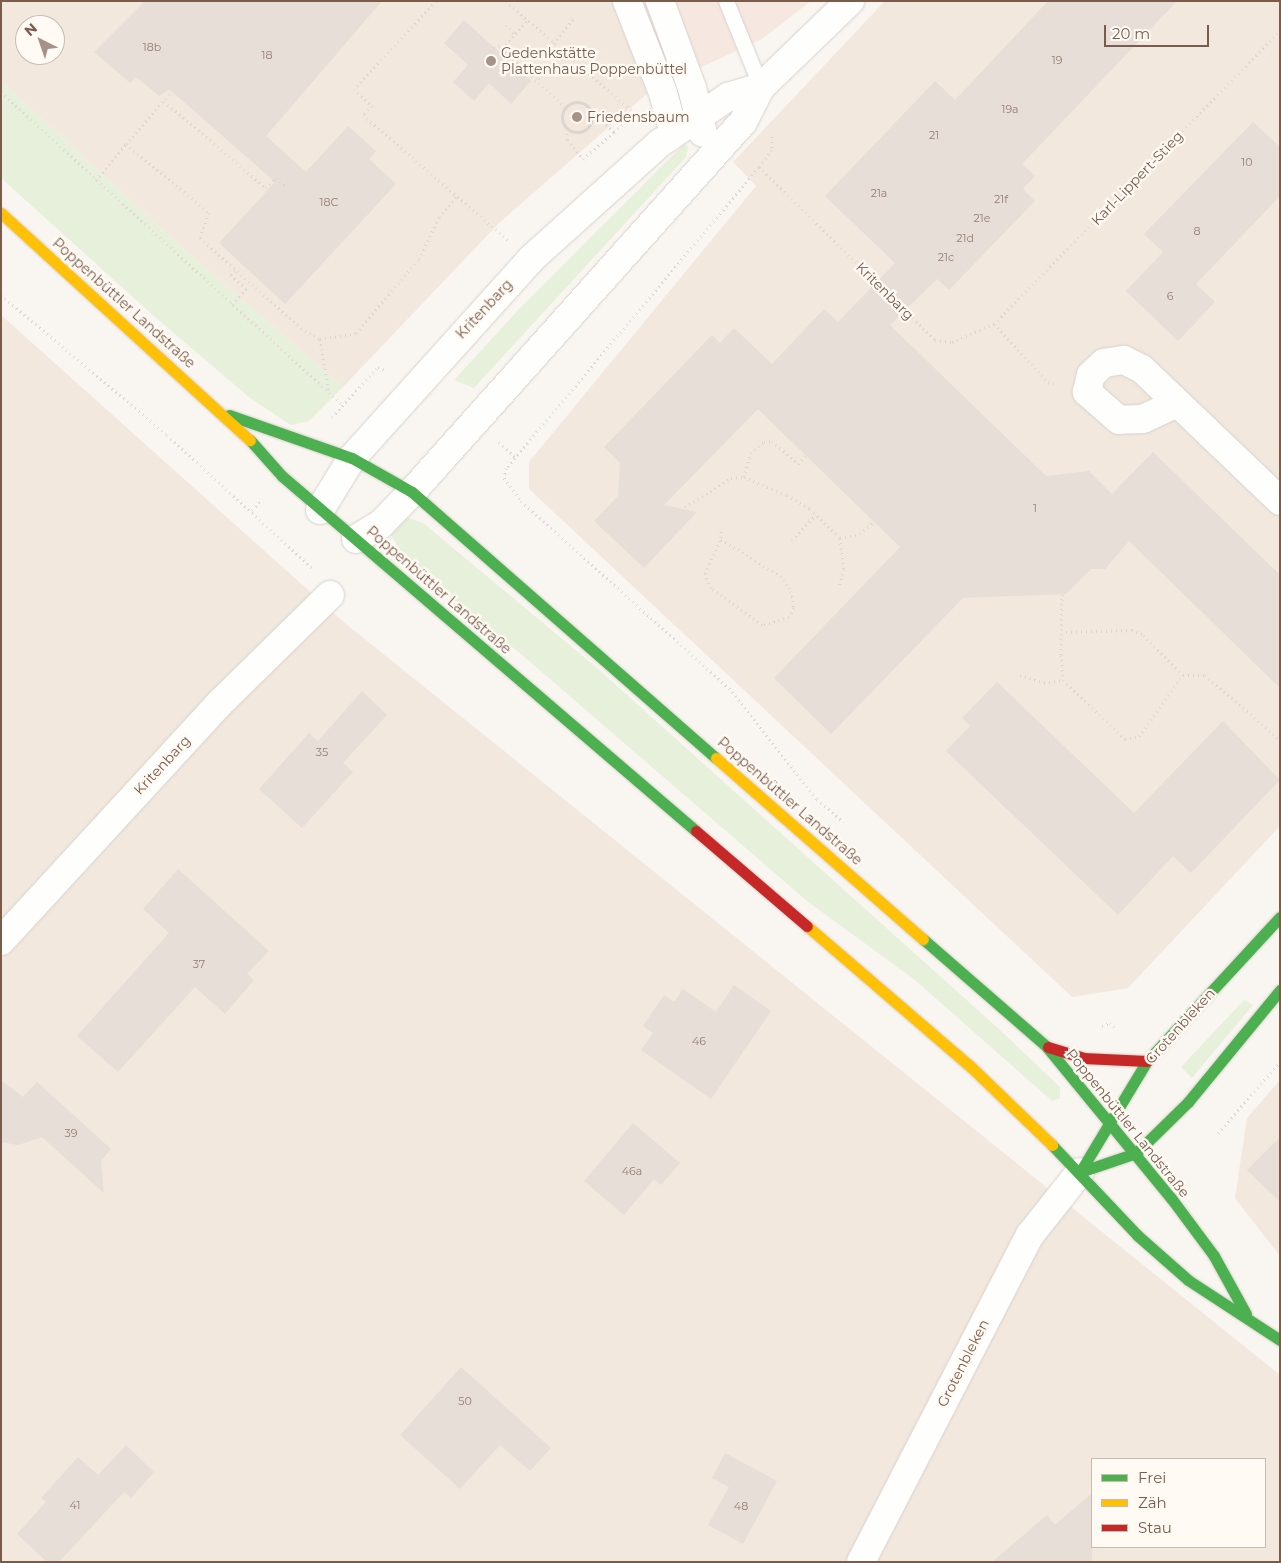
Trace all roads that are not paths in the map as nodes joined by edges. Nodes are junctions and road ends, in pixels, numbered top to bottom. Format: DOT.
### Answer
graph roads {
  1 [pos="627,1"];
  2 [pos="660,1"];
  3 [pos="726,1"];
  4 [pos="850,1"];
  5 [pos="761,87"];
  6 [pos="699,115"];
  7 [pos="667,138"];
  8 [pos="706,163"];
  9 [pos="1,212"];
  10 [pos="1175,404"];
  11 [pos="227,415"];
  12 [pos="352,458"];
  13 [pos="412,492"];
  14 [pos="1280,501"];
  15 [pos="320,510"];
  16 [pos="356,538"];
  17 [pos="330,595"];
  18 [pos="1280,917"];
  19 [pos="1,941"];
  20 [pos="1280,990"];
  21 [pos="1046,1046"];
  22 [pos="1147,1061"];
  23 [pos="1110,1120"];
  24 [pos="1136,1152"];
  25 [pos="1080,1172"];
  26 [pos="1246,1314"];
  27 [pos="1280,1340"];
  28 [pos="861,1562"];
  1 -- 7 [label="street"];
  2 -- 6 [label="street"];
  3 -- 5 [label="lane"];
  4 -- 5 [label="street, Kritenbarg"];
  5 -- 6 [label="street, Kritenbarg"];
  5 -- 8 [label="street, Kritenbarg"];
  6 -- 7 [label="street, Kritenbarg"];
  6 -- 8 [label="street"];
  7 -- 12 [label="street, Kritenbarg"];
  8 -- 13 [label="street, Kritenbarg"];
  9 -- 11 [label="main road, Poppenbüttler Landstraße"];
  10 -- 10 [label="street"];
  10 -- 14 [label="street"];
  11 -- 12 [label="main road, Poppenbüttler Landstraße"];
  11 -- 15 [label="main road, Poppenbüttler Landstraße"];
  12 -- 13 [label="main road, Poppenbüttler Landstraße"];
  12 -- 15 [label="street, Kritenbarg"];
  13 -- 16 [label="street, Kritenbarg"];
  13 -- 21 [label="main road, Poppenbüttler Landstraße"];
  15 -- 16 [label="main road, Poppenbüttler Landstraße"];
  16 -- 25 [label="main road, Poppenbüttler Landstraße"];
  17 -- 19 [label="street, Kritenbarg"];
  18 -- 22 [label="main road, Grotenbleken"];
  20 -- 24 [label="main road"];
  21 -- 22 [label="main road"];
  21 -- 23 [label="main road, Poppenbüttler Landstraße"];
  22 -- 23 [label="main road, Grotenbleken"];
  23 -- 24 [label="main road, Poppenbüttler Landstraße"];
  23 -- 25 [label="main road, Grotenbleken"];
  24 -- 25 [label="main road"];
  24 -- 26 [label="main road, Poppenbüttler Landstraße"];
  25 -- 26 [label="main road, Poppenbüttler Landstraße"];
  25 -- 28 [label="street, Grotenbleken"];
  26 -- 27 [label="main road, Poppenbüttler Landstraße"];
}
